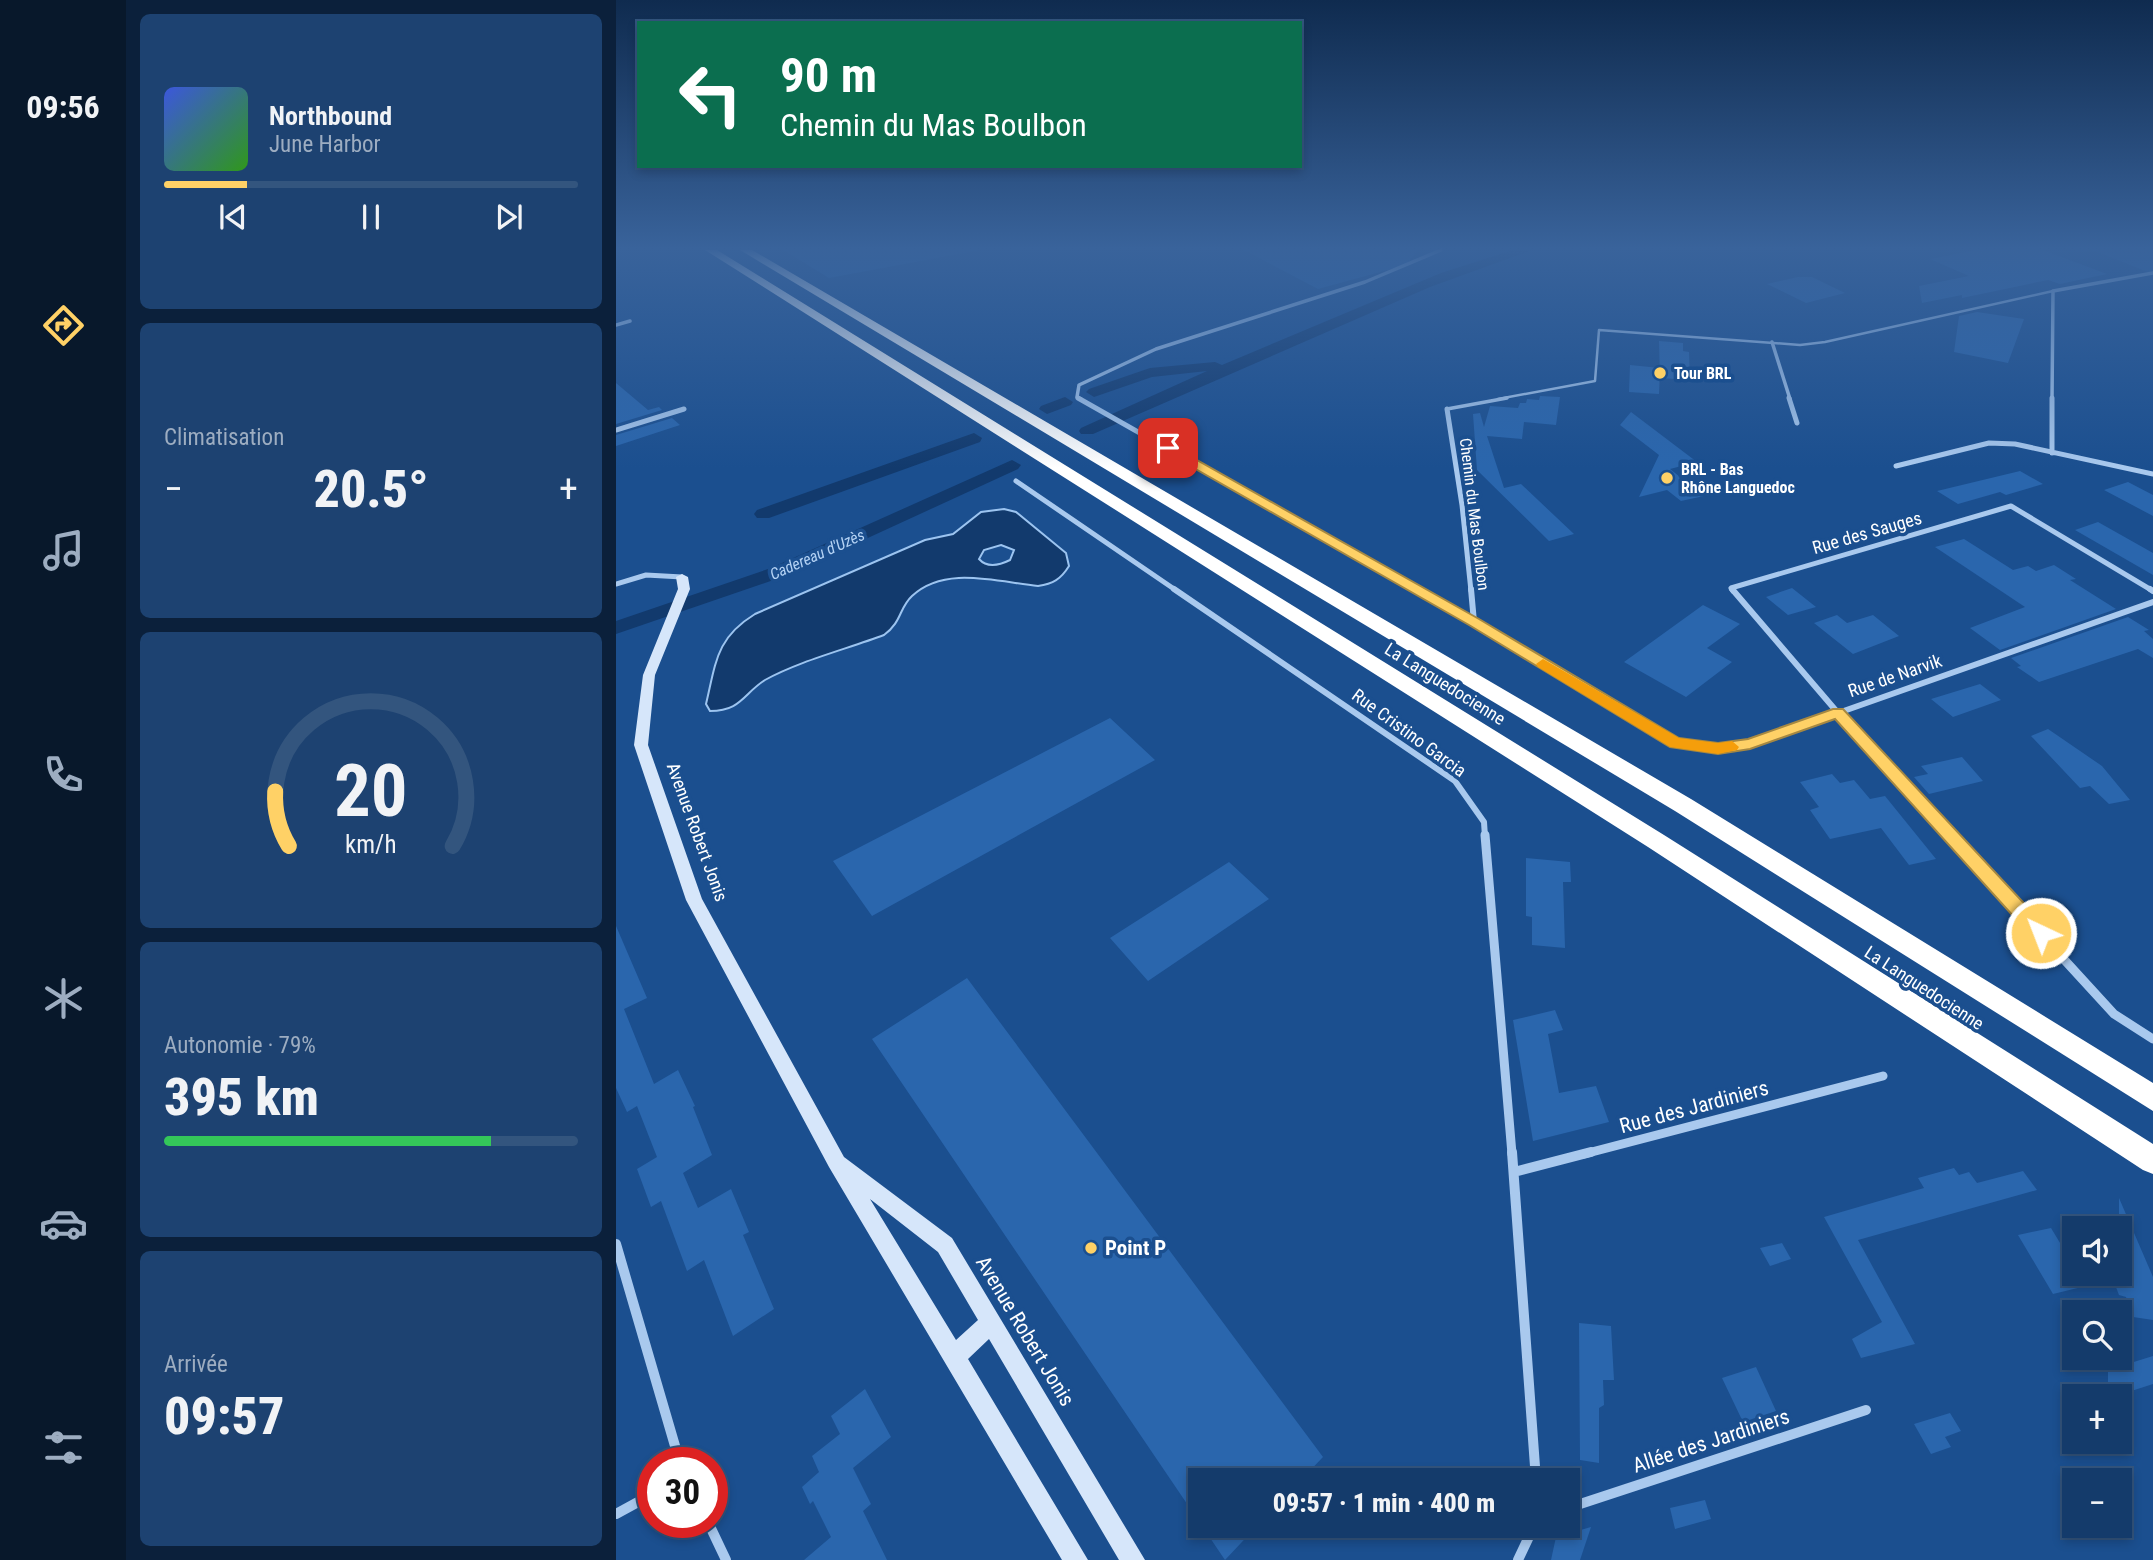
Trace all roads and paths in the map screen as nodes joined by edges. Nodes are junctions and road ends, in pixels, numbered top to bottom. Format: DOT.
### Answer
graph roads {
  1 [pos="827,323"];
  2 [pos="867,323"];
  3 [pos="1238,323"];
  4 [pos="1911,323"];
  5 [pos="2053,323"];
  6 [pos="1772,342"];
  7 [pos="684,409"];
  8 [pos="1447,410"];
  9 [pos="1797,422"];
  10 [pos="616,430"];
  11 [pos="2052,453"];
  12 [pos="1896,466"];
  13 [pos="2153,474"];
  14 [pos="1016,481"];
  15 [pos="682,577"];
  16 [pos="616,584"];
  17 [pos="2153,591"];
  18 [pos="2153,602"];
  19 [pos="1474,622"];
  20 [pos="1838,713"];
  21 [pos="2153,1039"];
  22 [pos="1883,1076"];
  23 [pos="2153,1098"];
  24 [pos="2153,1160"];
  25 [pos="836,1161"];
  26 [pos="1514,1172"];
  27 [pos="616,1244"];
  28 [pos="991,1323"];
  29 [pos="954,1357"];
  30 [pos="1866,1410"];
  31 [pos="675,1447"];
  32 [pos="1535,1468"];
  33 [pos="637,1503"];
  34 [pos="1580,1504"];
  35 [pos="616,1514"];
  36 [pos="716,1538"];
  37 [pos="1528,1538"];
  38 [pos="726,1560"];
  39 [pos="1076,1560"];
  40 [pos="1133,1560"];
  41 [pos="1518,1560"];
  1 -- 24 [label="highway, La Languedocienne"];
  2 -- 23 [label="highway, La Languedocienne"];
  3 -- 19 [label="street"];
  4 -- 6 [label="lane"];
  5 -- 11 [label="street"];
  6 -- 8 [label="lane"];
  6 -- 9 [label="street"];
  7 -- 10 [label="street"];
  8 -- 19 [label="street, Chemin du Mas Boulbon"];
  11 -- 12 [label="street"];
  11 -- 13 [label="street"];
  14 -- 26 [label="street, Rue Cristino Garcia"];
  15 -- 16 [label="street"];
  15 -- 25 [label="street, Avenue Robert Jonis"];
  17 -- 20 [label="street, Rue des Sauges"];
  18 -- 20 [label="street, Rue de Narvik"];
  19 -- 20 [label="street"];
  20 -- 21 [label="street, Rue de Narvik"];
  22 -- 26 [label="street, Rue des Jardiniers"];
  25 -- 28 [label="street, Avenue Robert Jonis"];
  25 -- 29 [label="street, Avenue Robert Jonis"];
  26 -- 32 [label="street, Rue Cristino Garcia"];
  27 -- 31 [label="street"];
  28 -- 29 [label="street"];
  28 -- 40 [label="street, Avenue Robert Jonis"];
  29 -- 39 [label="street, Avenue Robert Jonis"];
  30 -- 34 [label="street, Allée des Jardiniers"];
  33 -- 35 [label="street"];
  36 -- 38 [label="street"];
  37 -- 41 [label="street"];
}
